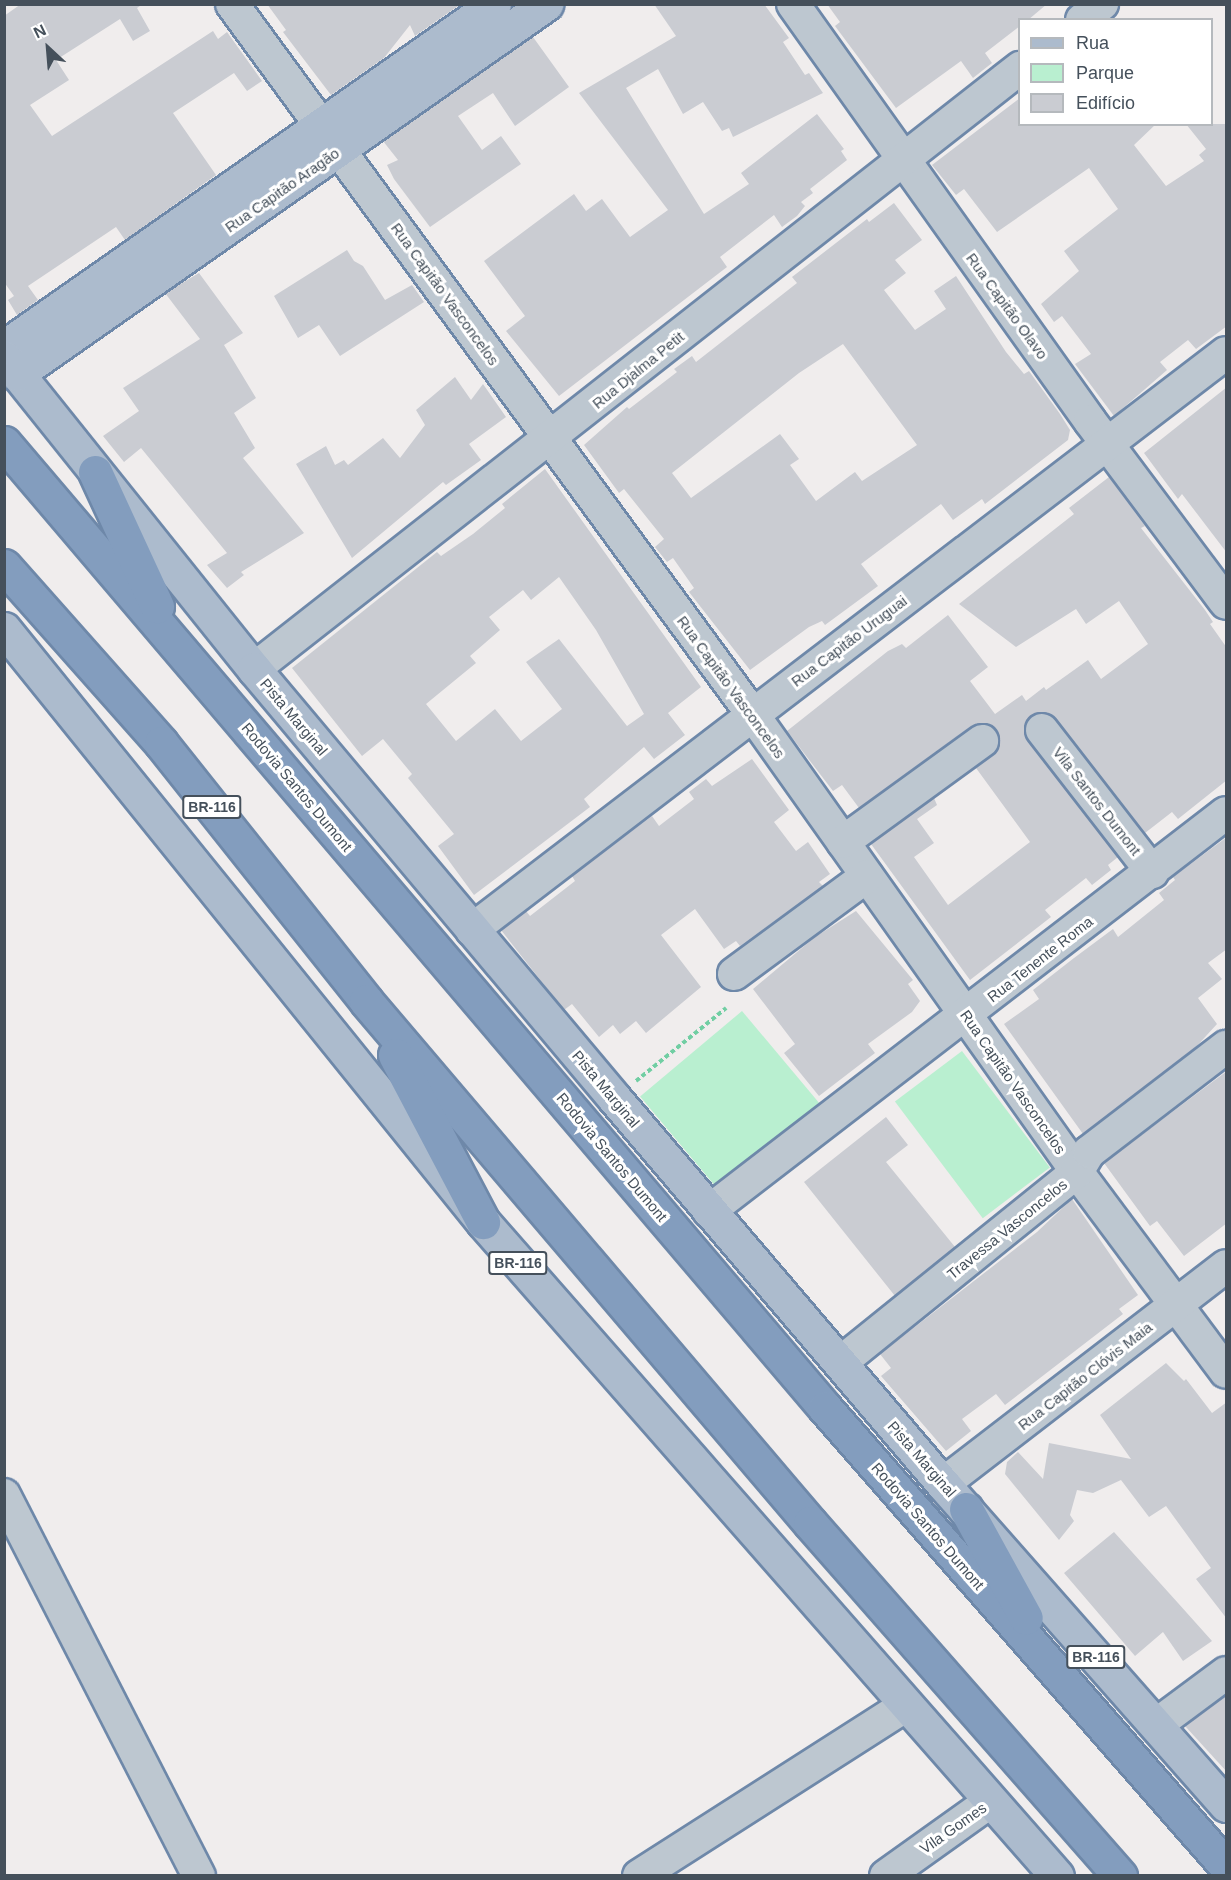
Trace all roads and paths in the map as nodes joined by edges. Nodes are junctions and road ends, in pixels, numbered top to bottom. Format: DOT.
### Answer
graph roads {
  1 [pos="232,4"];
  2 [pos="495,4"];
  3 [pos="546,4"];
  4 [pos="793,4"];
  5 [pos="1102,4"];
  6 [pos="1084,18"];
  7 [pos="1018,70"];
  8 [pos="332,137"];
  9 [pos="901,159"];
  10 [pos="1227,353"];
  11 [pos="9,360"];
  12 [pos="550,440"];
  13 [pos="4,443"];
  14 [pos="1107,444"];
  15 [pos="95,472"];
  16 [pos="4,566"];
  17 [pos="1227,603"];
  18 [pos="4,628"];
  19 [pos="174,643"];
  20 [pos="254,669"];
  21 [pos="753,715"];
  22 [pos="1042,730"];
  23 [pos="982,741"];
  24 [pos="1227,813"];
  25 [pos="843,842"];
  26 [pos="1152,872"];
  27 [pos="867,876"];
  28 [pos="472,930"];
  29 [pos="734,974"];
  30 [pos="366,1001"];
  31 [pos="726,1008"];
  32 [pos="967,1016"];
  33 [pos="1226,1047"];
  34 [pos="615,1099"];
  35 [pos="1077,1172"];
  36 [pos="709,1211"];
  37 [pos="483,1222"];
  38 [pos="1227,1266"];
  39 [pos="1178,1304"];
  40 [pos="840,1363"];
  41 [pos="1227,1372"];
  42 [pos="943,1484"];
  43 [pos="4,1495"];
  44 [pos="966,1509"];
  45 [pos="1056,1672"];
  46 [pos="1227,1673"];
  47 [pos="906,1705"];
  48 [pos="1156,1725"];
  49 [pos="991,1801"];
  50 [pos="1227,1805"];
  51 [pos="1227,1866"];
  52 [pos="199,1875"];
  53 [pos="639,1875"];
  54 [pos="886,1875"];
  55 [pos="1057,1875"];
  56 [pos="1120,1875"];
  1 -- 8 [label="street, Rua Capitão Vasconcelos"];
  2 -- 8 [label="main road, Rua Capitão Aragão"];
  3 -- 8 [label="main road, Rua Capitão Aragão"];
  4 -- 9 [label="street, Rua Capitão Olavo"];
  5 -- 6 [label="street"];
  7 -- 9 [label="street, Rua Djalma Petit"];
  8 -- 11 [label="main road, Rua Capitão Aragão"];
  8 -- 12 [label="street, Rua Capitão Vasconcelos"];
  9 -- 12 [label="street, Rua Djalma Petit"];
  9 -- 14 [label="street, Rua Capitão Olavo"];
  10 -- 14 [label="street, Rua Capitão Uruguai"];
  11 -- 15 [label="main road, Pista Marginal / BR-116"];
  12 -- 20 [label="street, Rua Djalma Petit"];
  12 -- 21 [label="street, Rua Capitão Vasconcelos"];
  13 -- 19 [label="highway, Rodovia Santos Dumont / BR-116"];
  14 -- 17 [label="street, Rua Capitão Olavo"];
  14 -- 21 [label="street, Rua Capitão Uruguai"];
  15 -- 19 [label="highway"];
  15 -- 20 [label="main road, Pista Marginal / BR-116"];
  16 -- 30 [label="highway, BR-116"];
  18 -- 37 [label="main road, BR-116"];
  19 -- 45 [label="highway, Rodovia Santos Dumont / BR-116"];
  20 -- 28 [label="main road, Pista Marginal / BR-116"];
  21 -- 25 [label="street, Rua Capitão Vasconcelos"];
  21 -- 28 [label="street, Rua Capitão Uruguai"];
  22 -- 26 [label="street, Vila Santos Dumont"];
  23 -- 25 [label="street"];
  24 -- 26 [label="street, Rua Tenente Roma"];
  25 -- 27 [label="street, Rua Capitão Vasconcelos"];
  26 -- 32 [label="street, Rua Tenente Roma"];
  27 -- 29 [label="street"];
  27 -- 32 [label="street, Rua Capitão Vasconcelos"];
  28 -- 34 [label="main road, Pista Marginal / BR-116"];
  30 -- 37 [label="highway"];
  30 -- 56 [label="highway, BR-116"];
  31 -- 34 [label="path"];
  32 -- 35 [label="street, Rua Capitão Vasconcelos"];
  32 -- 36 [label="street, Rua Tenente Roma"];
  33 -- 35 [label="street, Travessa Vasconcelos"];
  34 -- 36 [label="main road, Pista Marginal / BR-116"];
  35 -- 39 [label="street, Rua Capitão Vasconcelos"];
  35 -- 40 [label="street, Travessa Vasconcelos"];
  36 -- 40 [label="main road, Pista Marginal / BR-116"];
  37 -- 47 [label="main road, BR-116"];
  38 -- 39 [label="street, Rua Capitão Clóvis Maia"];
  39 -- 41 [label="street, Rua Capitão Vasconcelos"];
  39 -- 42 [label="street, Rua Capitão Clóvis Maia"];
  40 -- 42 [label="main road, Pista Marginal / BR-116"];
  42 -- 44 [label="main road, Pista Marginal / BR-116"];
  43 -- 52 [label="street"];
  44 -- 45 [label="highway"];
  44 -- 48 [label="main road, Pista Marginal / BR-116"];
  45 -- 51 [label="highway, Rodovia Santos Dumont / BR-116"];
  46 -- 48 [label="street"];
  47 -- 49 [label="main road, BR-116"];
  47 -- 53 [label="street"];
  48 -- 50 [label="main road, Pista Marginal / BR-116"];
  49 -- 54 [label="street, Vila Gomes"];
  49 -- 55 [label="main road, BR-116"];
}
